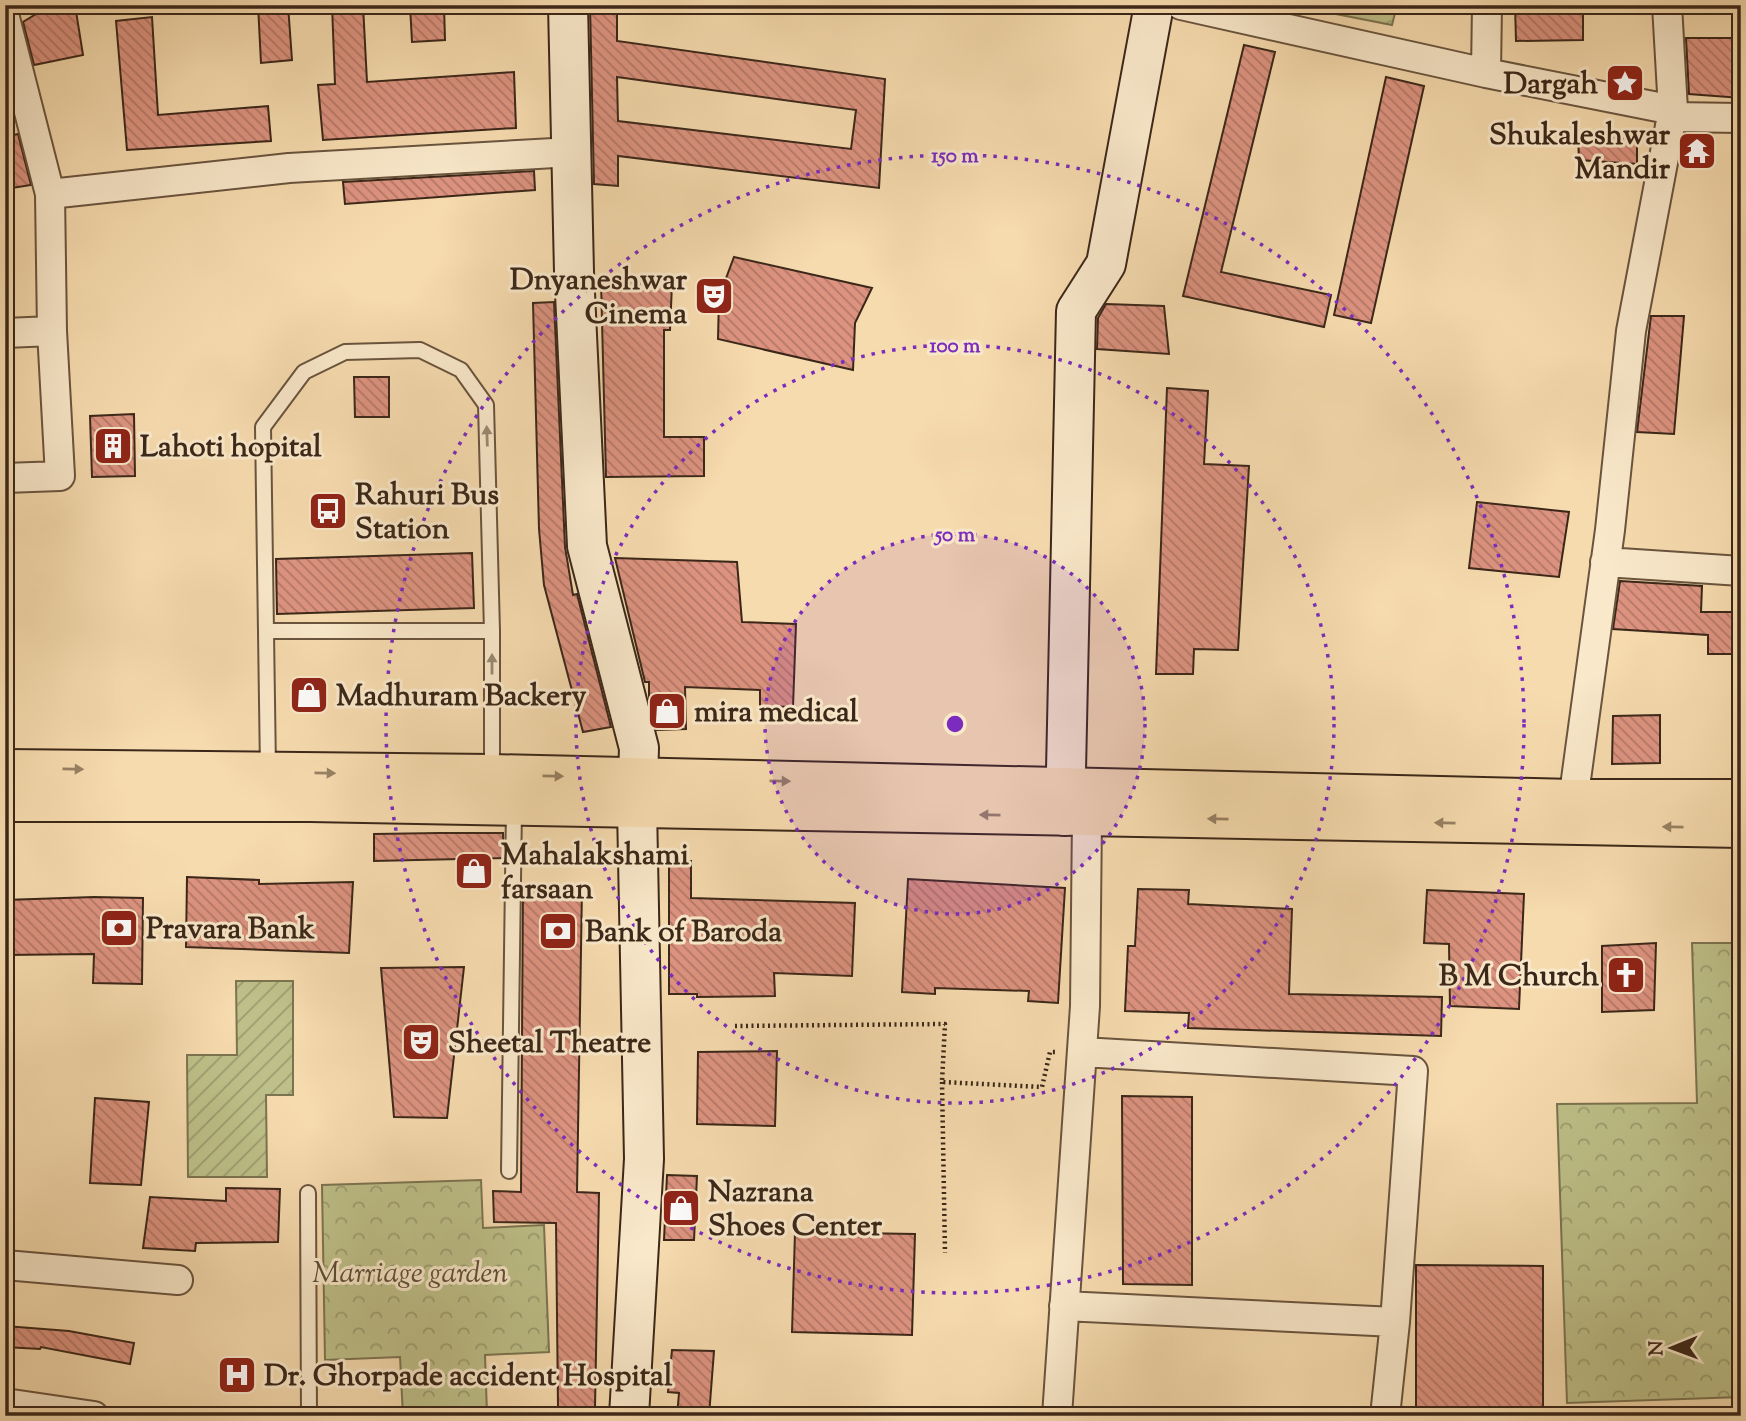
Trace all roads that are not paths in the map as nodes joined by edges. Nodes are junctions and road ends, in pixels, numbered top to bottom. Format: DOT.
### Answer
graph roads {
  1 [pos="14,5"];
  2 [pos="568,5"];
  3 [pos="1154,5"];
  4 [pos="1181,5"];
  5 [pos="1487,5"];
  6 [pos="1667,5"];
  7 [pos="5,17"];
  8 [pos="1486,73"];
  9 [pos="1672,114"];
  10 [pos="1741,118"];
  11 [pos="572,152"];
  12 [pos="50,194"];
  13 [pos="52,331"];
  14 [pos="5,334"];
  15 [pos="5,478"];
  16 [pos="1605,562"];
  17 [pos="1741,570"];
  18 [pos="266,631"];
  19 [pos="492,631"];
  20 [pos="5,769"];
  21 [pos="268,787"];
  22 [pos="499,790"];
  23 [pos="638,793"];
  24 [pos="1741,799"];
  25 [pos="5,802"];
  26 [pos="1073,806"];
  27 [pos="1572,812"];
  28 [pos="1741,828"];
  29 [pos="1082,1052"];
  30 [pos="509,1171"];
  31 [pos="308,1193"];
  32 [pos="5,1265"];
  33 [pos="178,1280"];
  34 [pos="1065,1306"];
  35 [pos="1395,1322"];
  36 [pos="5,1403"];
  37 [pos="94,1416"];
  38 [pos="309,1416"];
  39 [pos="629,1416"];
  40 [pos="1057,1416"];
  41 [pos="1385,1416"];
  1 -- 7 [label="street"];
  2 -- 11 [label="main road"];
  3 -- 26 [label="main road"];
  4 -- 8 [label="street"];
  5 -- 8 [label="street"];
  6 -- 9 [label="street"];
  7 -- 12 [label="street"];
  8 -- 9 [label="street"];
  9 -- 10 [label="street"];
  9 -- 16 [label="street"];
  11 -- 12 [label="street"];
  11 -- 23 [label="main road"];
  12 -- 13 [label="street"];
  13 -- 14 [label="street"];
  13 -- 15 [label="street"];
  16 -- 17 [label="street"];
  16 -- 27 [label="street"];
  18 -- 19 [label="lane"];
  19 -- 18 [label="lane, one-way"];
  18 -- 21 [label="lane"];
  22 -- 19 [label="lane, one-way"];
  20 -- 21 [label="highway, one-way"];
  21 -- 22 [label="highway"];
  21 -- 25 [label="highway"];
  22 -- 23 [label="highway"];
  22 -- 30 [label="lane"];
  23 -- 26 [label="highway"];
  23 -- 39 [label="main road"];
  24 -- 27 [label="highway"];
  26 -- 27 [label="highway"];
  26 -- 29 [label="street"];
  28 -- 27 [label="highway, one-way"];
  29 -- 34 [label="street"];
  29 -- 35 [label="street"];
  31 -- 38 [label="lane"];
  32 -- 33 [label="street"];
  34 -- 35 [label="street"];
  34 -- 40 [label="street"];
  35 -- 41 [label="street"];
  36 -- 37 [label="street"];
}
